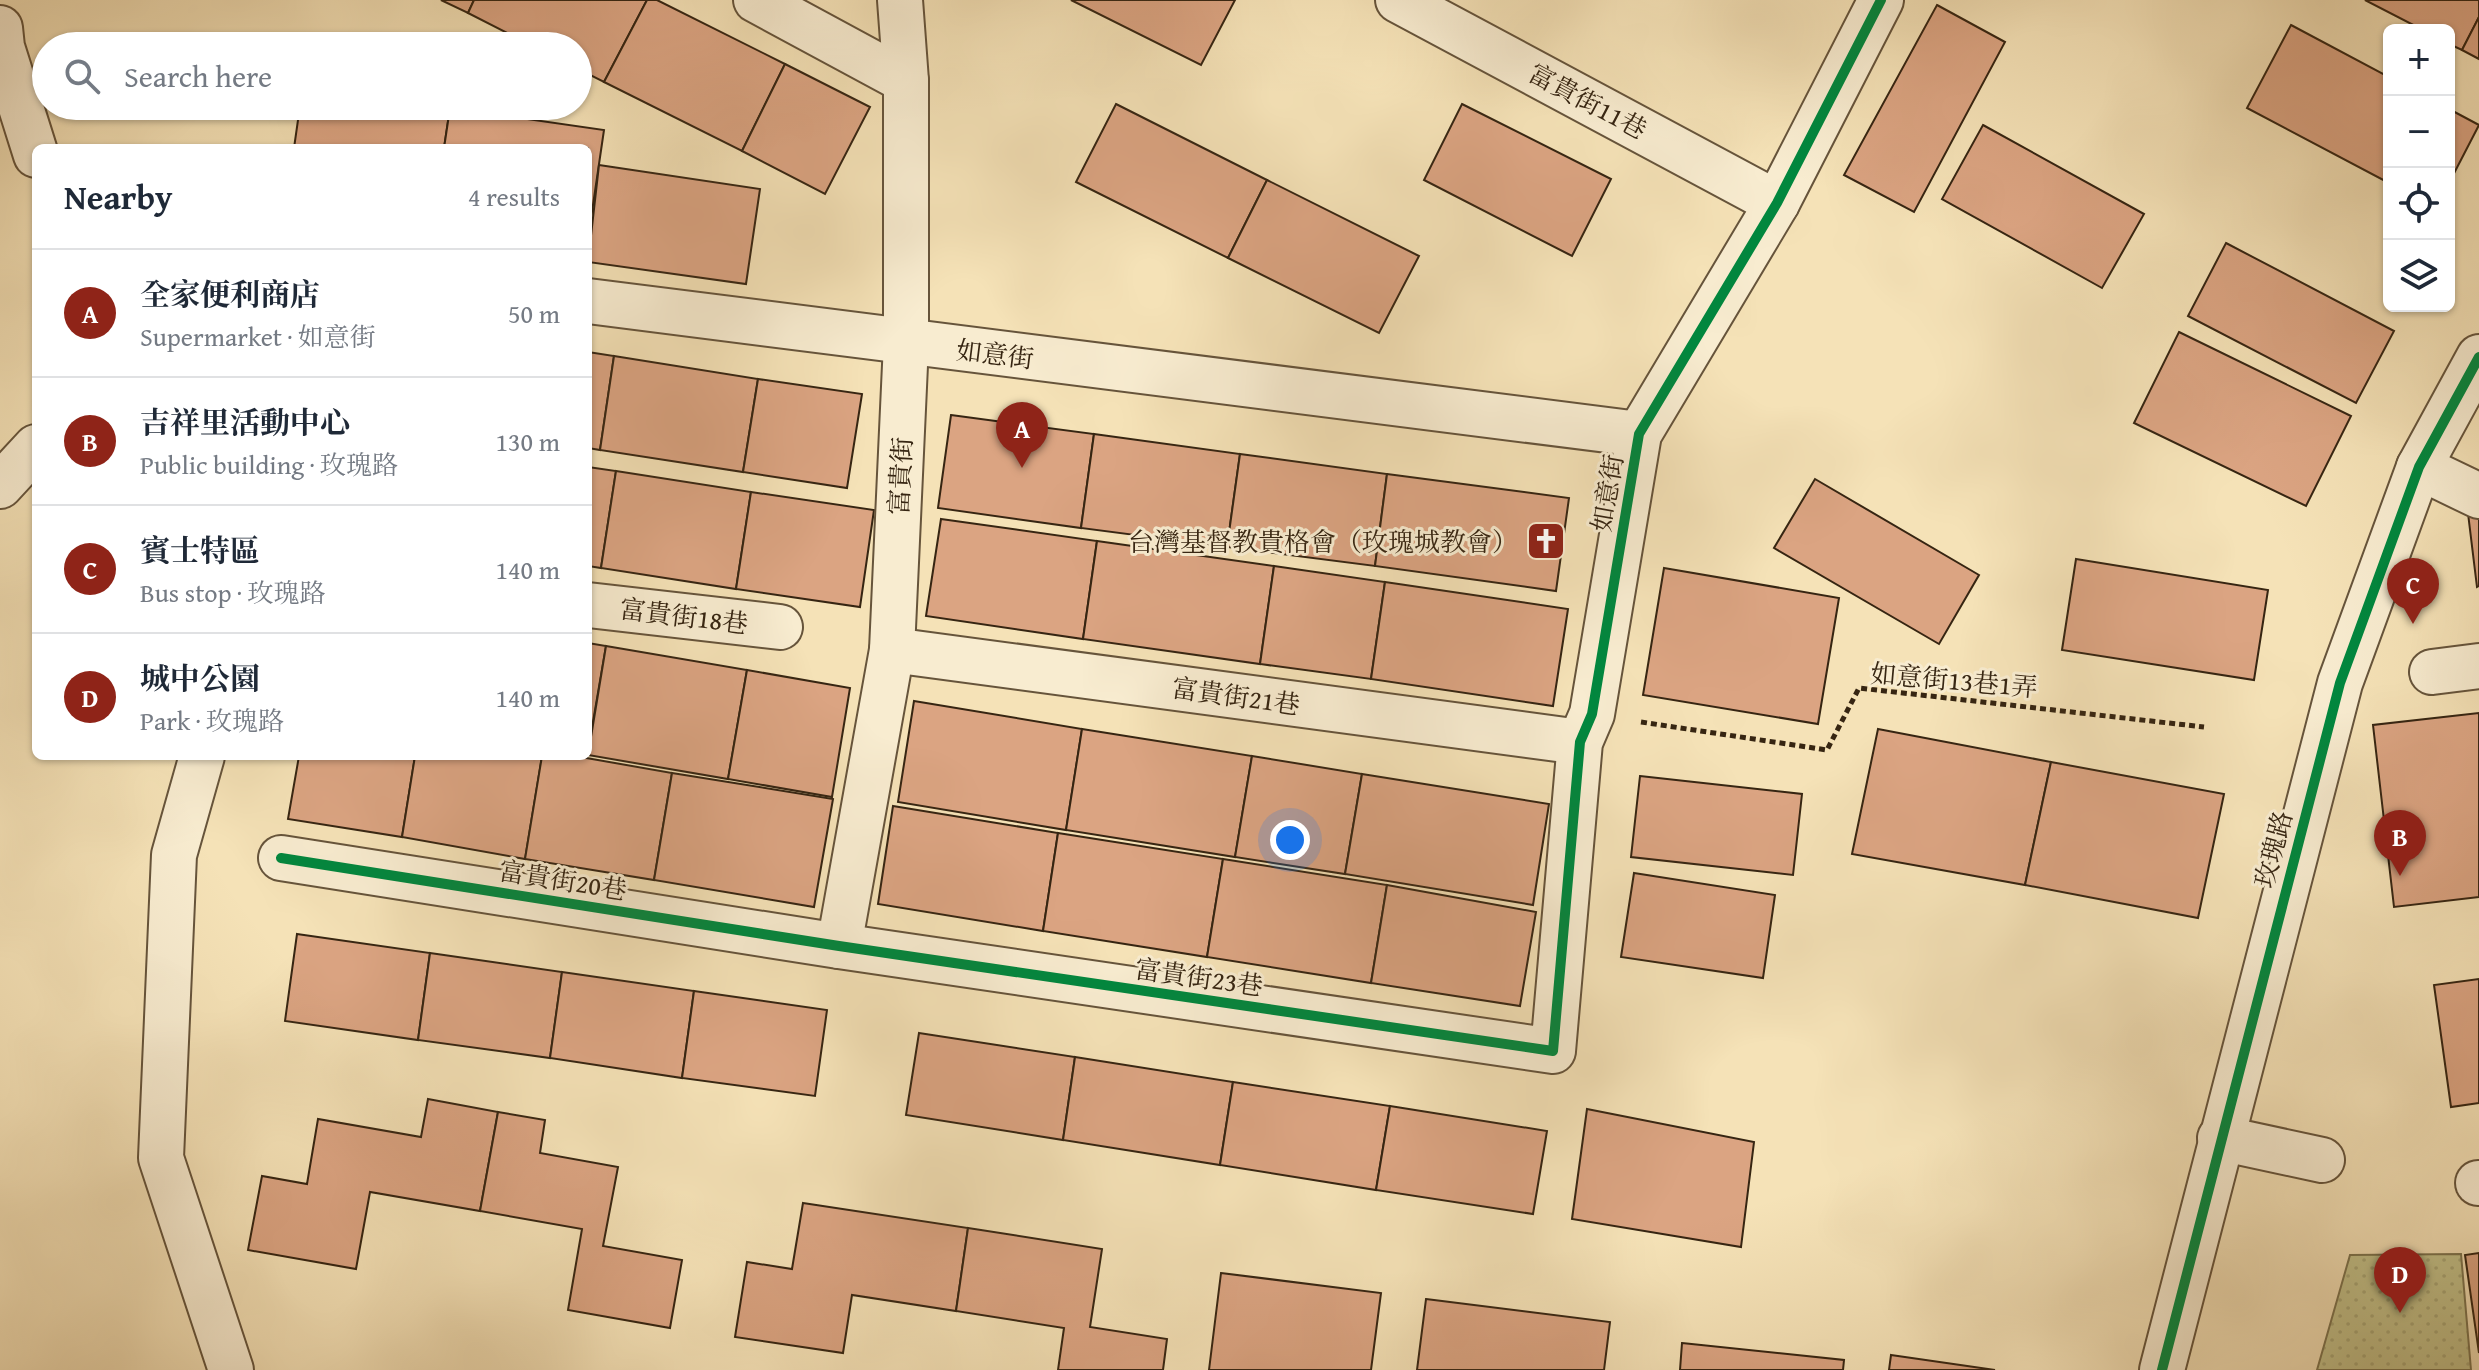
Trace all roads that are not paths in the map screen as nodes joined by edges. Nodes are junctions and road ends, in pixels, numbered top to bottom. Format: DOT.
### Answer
graph roads {
  1 [pos="756,0"];
  2 [pos="900,0"];
  3 [pos="1398,0"];
  4 [pos="1881,0"];
  5 [pos="0,28"];
  6 [pos="906,81"];
  7 [pos="33,144"];
  8 [pos="1777,203"];
  9 [pos="592,302"];
  10 [pos="906,343"];
  11 [pos="2479,357"];
  12 [pos="1639,434"];
  13 [pos="32,451"];
  14 [pos="2419,467"];
  15 [pos="0,486"];
  16 [pos="2479,496"];
  17 [pos="592,605"];
  18 [pos="780,627"];
  19 [pos="892,650"];
  20 [pos="2479,666"];
  21 [pos="2432,672"];
  22 [pos="1580,742"];
  23 [pos="201,760"];
  24 [pos="281,858"];
  25 [pos="839,946"];
  26 [pos="1553,1051"];
  27 [pos="2220,1138"];
  28 [pos="2322,1160"];
  29 [pos="231,1370"];
  30 [pos="2162,1370"];
  1 -- 6 [label="street"];
  2 -- 6 [label="street, 富貴街"];
  3 -- 8 [label="street, 富貴街11巷"];
  4 -- 8 [label="street, 如意街"];
  5 -- 7 [label="street"];
  6 -- 10 [label="street, 富貴街"];
  8 -- 12 [label="street, 如意街"];
  9 -- 10 [label="street, 如意街"];
  10 -- 12 [label="street, 如意街"];
  10 -- 19 [label="street, 富貴街"];
  11 -- 14 [label="street, 玫瑰路"];
  12 -- 22 [label="street, 如意街"];
  13 -- 15 [label="street"];
  14 -- 16 [label="street"];
  14 -- 27 [label="street, 玫瑰路"];
  17 -- 18 [label="street, 富貴街18巷"];
  19 -- 22 [label="street, 富貴街21巷"];
  19 -- 25 [label="street, 富貴街"];
  20 -- 21 [label="street"];
  22 -- 26 [label="street, 如意街"];
  23 -- 29 [label="street"];
  24 -- 25 [label="street, 富貴街20巷"];
  25 -- 26 [label="street, 富貴街23巷"];
  27 -- 28 [label="street"];
  27 -- 30 [label="street, 玫瑰路"];
}
